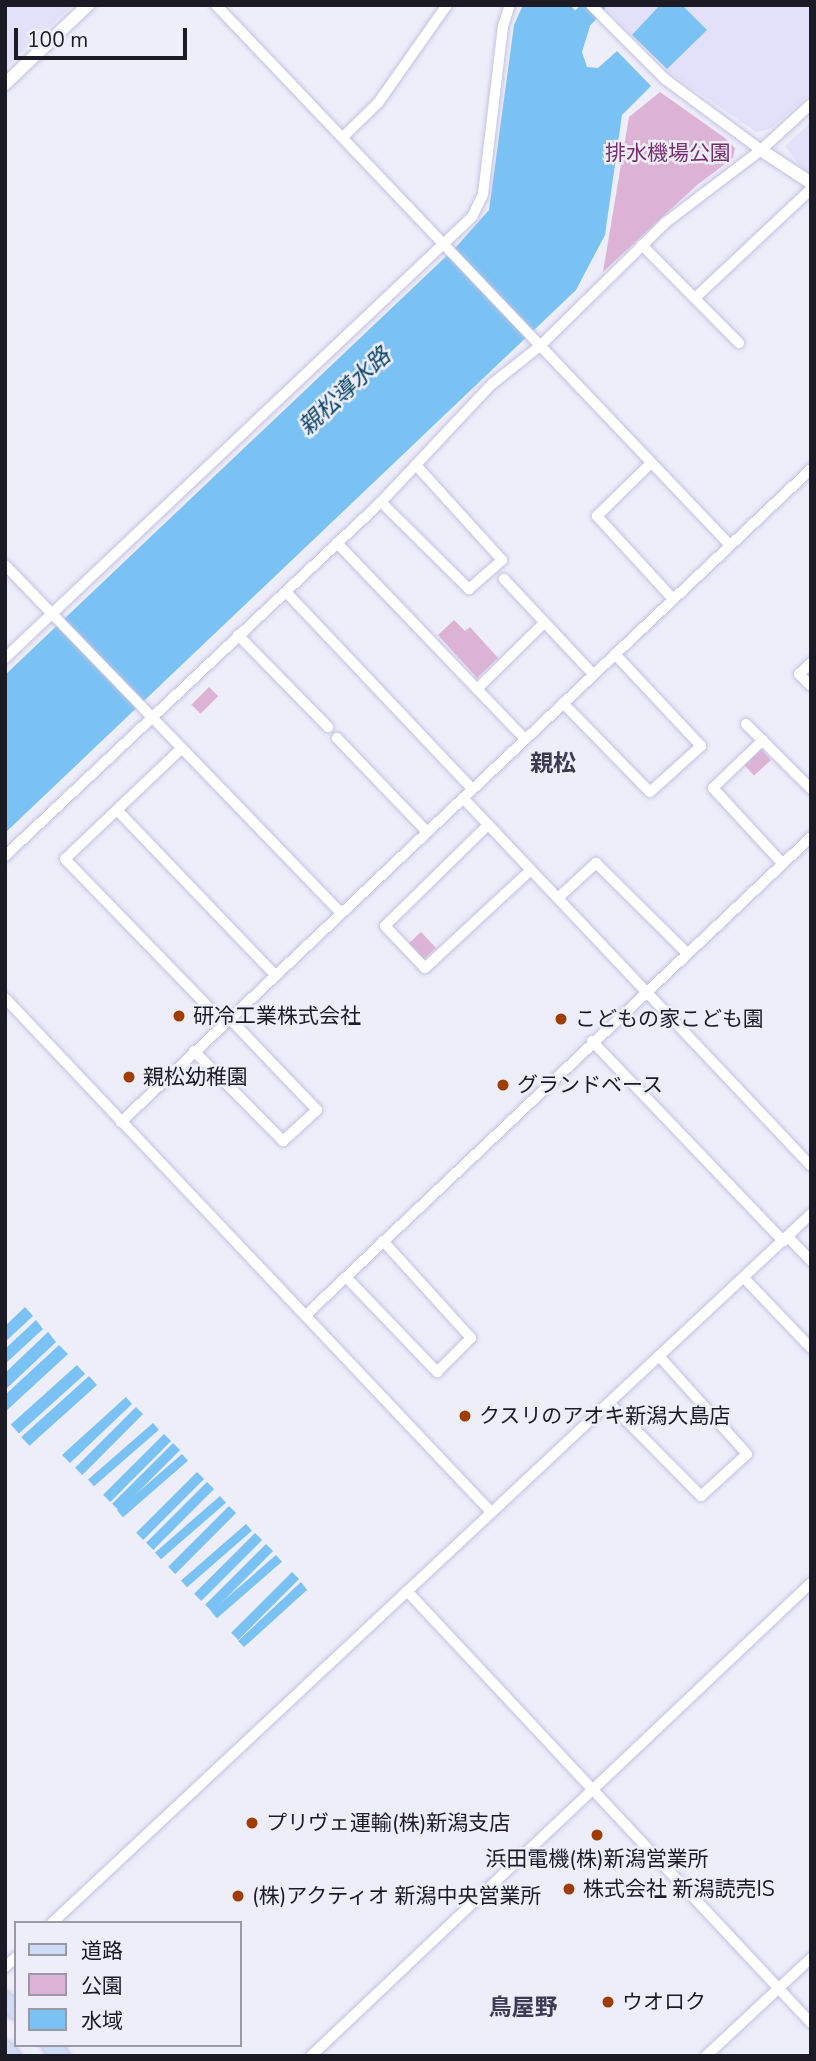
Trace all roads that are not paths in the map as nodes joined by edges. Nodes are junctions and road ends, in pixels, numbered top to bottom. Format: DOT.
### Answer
graph roads {
  1 [pos="88,5"];
  2 [pos="216,5"];
  3 [pos="447,5"];
  4 [pos="510,5"];
  5 [pos="591,5"];
  6 [pos="5,84"];
  7 [pos="811,104"];
  8 [pos="343,138"];
  9 [pos="761,150"];
  10 [pos="811,183"];
  11 [pos="811,189"];
  12 [pos="642,245"];
  13 [pos="446,248"];
  14 [pos="695,298"];
  15 [pos="537,343"];
  16 [pos="739,343"];
  17 [pos="416,465"];
  18 [pos="649,465"];
  19 [pos="811,470"];
  20 [pos="381,502"];
  21 [pos="337,543"];
  22 [pos="729,544"];
  23 [pos="5,565"];
  24 [pos="504,579"];
  25 [pos="286,592"];
  26 [pos="673,599"];
  27 [pos="55,617"];
  28 [pos="543,624"];
  29 [pos="238,635"];
  30 [pos="615,654"];
  31 [pos="5,658"];
  32 [pos="811,663"];
  33 [pos="593,674"];
  34 [pos="811,686"];
  35 [pos="477,689"];
  36 [pos="563,703"];
  37 [pos="147,713"];
  38 [pos="746,723"];
  39 [pos="328,727"];
  40 [pos="337,738"];
  41 [pos="524,738"];
  42 [pos="763,740"];
  43 [pos="182,748"];
  44 [pos="472,789"];
  45 [pos="811,789"];
  46 [pos="463,798"];
  47 [pos="117,810"];
  48 [pos="488,825"];
  49 [pos="427,832"];
  50 [pos="811,838"];
  51 [pos="5,856"];
  52 [pos="783,864"];
  53 [pos="531,870"];
  54 [pos="558,898"];
  55 [pos="340,912"];
  56 [pos="686,952"];
  57 [pos="274,974"];
  58 [pos="646,989"];
  59 [pos="5,998"];
  60 [pos="226,1020"];
  61 [pos="592,1041"];
  62 [pos="194,1051"];
  63 [pos="121,1122"];
  64 [pos="811,1166"];
  65 [pos="811,1214"];
  66 [pos="786,1239"];
  67 [pos="383,1241"];
  68 [pos="811,1261"];
  69 [pos="346,1277"];
  70 [pos="744,1278"];
  71 [pos="307,1314"];
  72 [pos="811,1348"];
  73 [pos="659,1356"];
  74 [pos="609,1403"];
  75 [pos="491,1511"];
  76 [pos="811,1583"];
  77 [pos="407,1591"];
  78 [pos="592,1790"];
  79 [pos="54,1921"];
  80 [pos="811,1958"];
  81 [pos="778,1989"];
  82 [pos="811,2023"];
  83 [pos="5,2049"];
  84 [pos="12,2056"];
  85 [pos="312,2056"];
  86 [pos="706,2056"];
  1 -- 6 [label="street"];
  2 -- 8 [label="street"];
  3 -- 8 [label="street"];
  4 -- 13 [label="street"];
  5 -- 9 [label="street"];
  7 -- 9 [label="street"];
  8 -- 13 [label="street"];
  9 -- 10 [label="street"];
  9 -- 12 [label="street"];
  11 -- 14 [label="street"];
  12 -- 14 [label="street"];
  12 -- 15 [label="street"];
  13 -- 15 [label="street"];
  13 -- 27 [label="street"];
  14 -- 16 [label="street"];
  15 -- 17 [label="street"];
  15 -- 18 [label="street"];
  17 -- 20 [label="street"];
  17 -- 20 [label="street"];
  18 -- 22 [label="street"];
  18 -- 26 [label="street"];
  19 -- 22 [label="street"];
  20 -- 21 [label="street"];
  21 -- 25 [label="street"];
  21 -- 35 [label="street"];
  22 -- 26 [label="street"];
  23 -- 27 [label="street"];
  24 -- 28 [label="street"];
  25 -- 29 [label="street"];
  25 -- 44 [label="street"];
  26 -- 30 [label="street"];
  27 -- 31 [label="street"];
  27 -- 37 [label="street"];
  28 -- 33 [label="street"];
  28 -- 35 [label="street"];
  29 -- 37 [label="street"];
  29 -- 39 [label="street"];
  30 -- 33 [label="street"];
  30 -- 36 [label="street"];
  32 -- 34 [label="street"];
  33 -- 36 [label="street"];
  35 -- 41 [label="street"];
  36 -- 41 [label="street"];
  37 -- 43 [label="street"];
  37 -- 51 [label="street"];
  38 -- 42 [label="street"];
  40 -- 49 [label="street"];
  41 -- 44 [label="street"];
  42 -- 45 [label="street"];
  42 -- 52 [label="street"];
  43 -- 47 [label="street"];
  43 -- 55 [label="street"];
  44 -- 46 [label="street"];
  46 -- 48 [label="street"];
  46 -- 49 [label="street"];
  47 -- 57 [label="street"];
  47 -- 60 [label="street"];
  48 -- 53 [label="street"];
  48 -- 53 [label="street"];
  49 -- 55 [label="street"];
  50 -- 52 [label="street"];
  52 -- 56 [label="street"];
  53 -- 54 [label="street"];
  54 -- 56 [label="street"];
  54 -- 58 [label="street"];
  55 -- 57 [label="street"];
  56 -- 58 [label="street"];
  57 -- 60 [label="street"];
  58 -- 61 [label="street"];
  58 -- 64 [label="street"];
  59 -- 63 [label="street"];
  60 -- 62 [label="street"];
  60 -- 62 [label="street"];
  61 -- 66 [label="street"];
  61 -- 67 [label="street"];
  62 -- 63 [label="street"];
  63 -- 71 [label="street"];
  65 -- 66 [label="street"];
  66 -- 68 [label="street"];
  66 -- 70 [label="street"];
  67 -- 69 [label="street"];
  67 -- 69 [label="street"];
  69 -- 71 [label="street"];
  70 -- 72 [label="street"];
  70 -- 73 [label="street"];
  71 -- 75 [label="street"];
  73 -- 74 [label="street"];
  73 -- 74 [label="street"];
  74 -- 75 [label="street"];
  75 -- 77 [label="street"];
  76 -- 78 [label="street"];
  77 -- 78 [label="street"];
  77 -- 79 [label="street"];
  78 -- 81 [label="street"];
  78 -- 85 [label="street"];
  80 -- 81 [label="street"];
  81 -- 82 [label="street"];
  81 -- 86 [label="street"];
  83 -- 84 [label="main road"];
}
